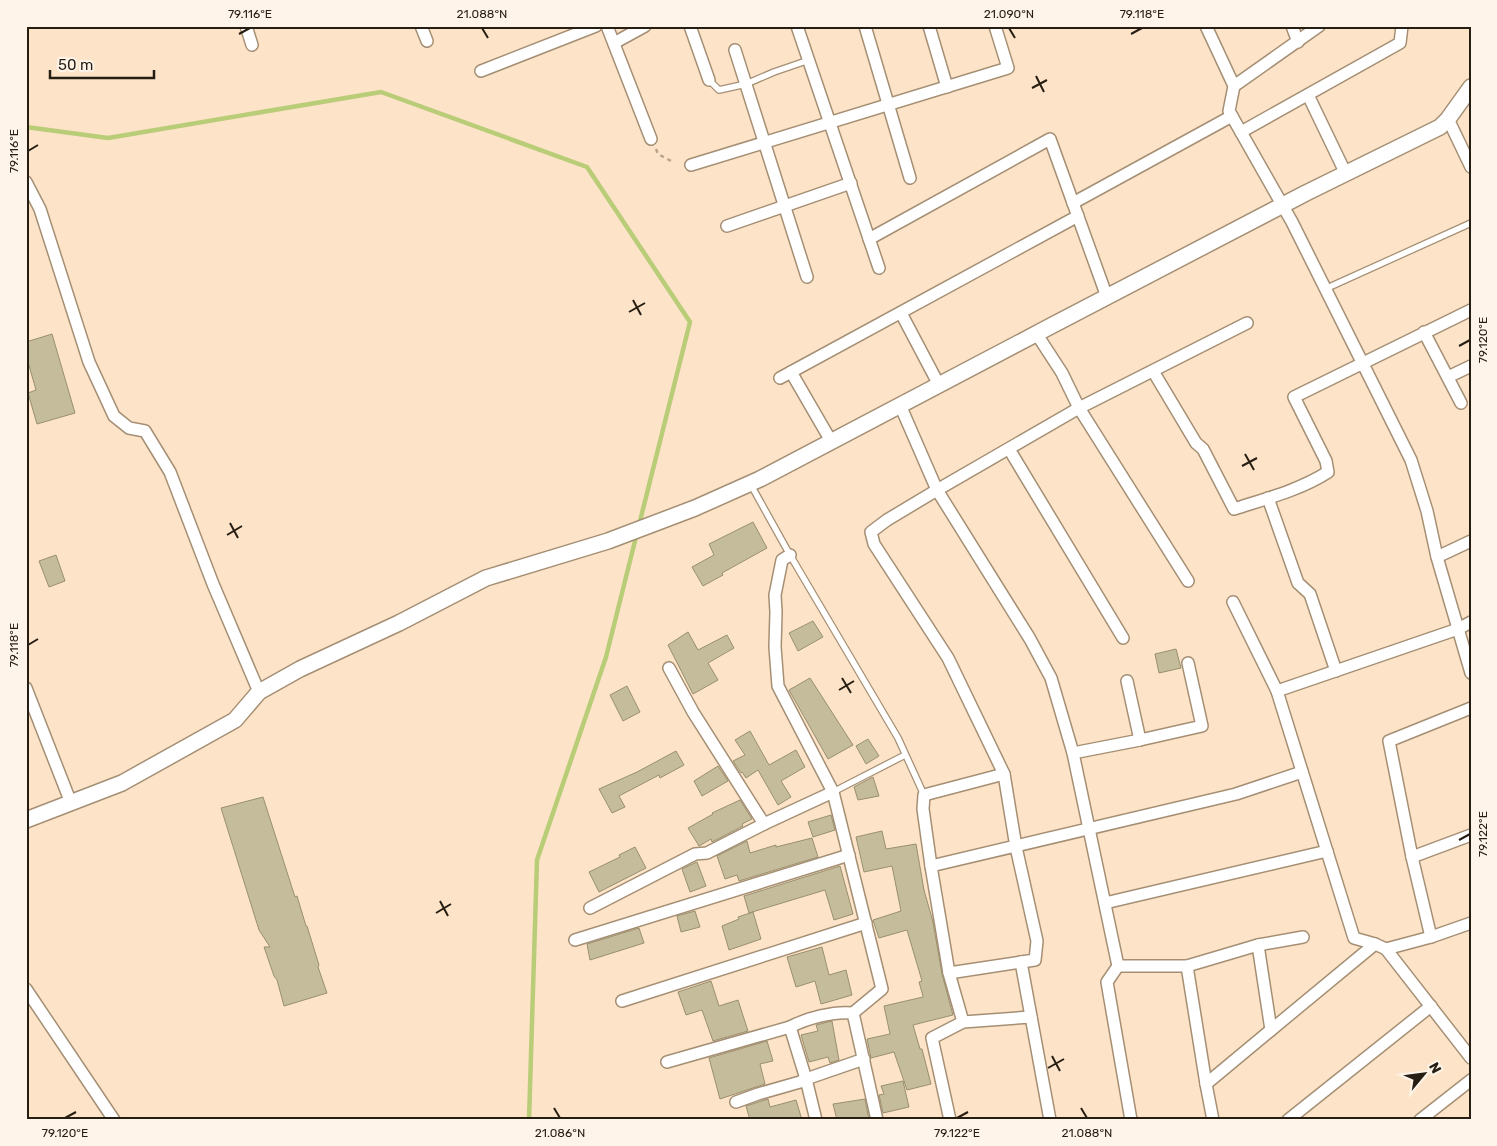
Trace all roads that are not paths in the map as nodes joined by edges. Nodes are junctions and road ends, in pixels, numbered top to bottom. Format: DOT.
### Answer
graph roads {
  1 [pos="246,26"];
  2 [pos="421,26"];
  3 [pos="596,26"];
  4 [pos="607,26"];
  5 [pos="645,26"];
  6 [pos="690,26"];
  7 [pos="797,26"];
  8 [pos="865,26"];
  9 [pos="929,26"];
  10 [pos="995,26"];
  11 [pos="1206,26"];
  12 [pos="1292,26"];
  13 [pos="1319,26"];
  14 [pos="1402,26"];
  15 [pos="427,41"];
  16 [pos="1298,42"];
  17 [pos="614,43"];
  18 [pos="252,45"];
  19 [pos="735,50"];
  20 [pos="809,60"];
  21 [pos="481,71"];
  22 [pos="709,80"];
  23 [pos="746,84"];
  24 [pos="1234,86"];
  25 [pos="947,87"];
  26 [pos="1471,87"];
  27 [pos="1308,95"];
  28 [pos="888,105"];
  29 [pos="1232,116"];
  30 [pos="1448,119"];
  31 [pos="830,122"];
  32 [pos="1241,132"];
  33 [pos="652,139"];
  34 [pos="764,142"];
  35 [pos="691,165"];
  36 [pos="1471,167"];
  37 [pos="1346,174"];
  38 [pos="910,178"];
  39 [pos="26,182"];
  40 [pos="850,183"];
  41 [pos="1073,203"];
  42 [pos="785,206"];
  43 [pos="1282,206"];
  44 [pos="1078,216"];
  45 [pos="1471,223"];
  46 [pos="727,226"];
  47 [pos="870,239"];
  48 [pos="879,268"];
  49 [pos="807,277"];
  50 [pos="1325,289"];
  51 [pos="1107,297"];
  52 [pos="1471,310"];
  53 [pos="901,313"];
  54 [pos="1247,323"];
  55 [pos="1424,332"];
  56 [pos="1036,333"];
  57 [pos="1364,363"];
  58 [pos="1471,366"];
  59 [pos="1153,371"];
  60 [pos="791,372"];
  61 [pos="1448,377"];
  62 [pos="780,378"];
  63 [pos="938,385"];
  64 [pos="1462,403"];
  65 [pos="900,405"];
  66 [pos="1079,408"];
  67 [pos="831,442"];
  68 [pos="1009,448"];
  69 [pos="750,483"];
  70 [pos="937,490"];
  71 [pos="1268,498"];
  72 [pos="1471,541"];
  73 [pos="790,555"];
  74 [pos="1437,557"];
  75 [pos="1188,581"];
  76 [pos="1233,602"];
  77 [pos="1471,622"];
  78 [pos="1458,629"];
  79 [pos="1123,638"];
  80 [pos="1188,664"];
  81 [pos="669,668"];
  82 [pos="1336,671"];
  83 [pos="1471,673"];
  84 [pos="1127,681"];
  85 [pos="26,688"];
  86 [pos="1277,691"];
  87 [pos="259,692"];
  88 [pos="1471,708"];
  89 [pos="1140,740"];
  90 [pos="1073,753"];
  91 [pos="904,755"];
  92 [pos="1302,772"];
  93 [pos="1004,774"];
  94 [pos="833,792"];
  95 [pos="924,795"];
  96 [pos="71,803"];
  97 [pos="26,820"];
  98 [pos="764,824"];
  99 [pos="1090,829"];
  100 [pos="1471,835"];
  101 [pos="1016,847"];
  102 [pos="1327,851"];
  103 [pos="849,855"];
  104 [pos="1412,857"];
  105 [pos="931,866"];
  106 [pos="1106,903"];
  107 [pos="590,908"];
  108 [pos="866,923"];
  109 [pos="1471,923"];
  110 [pos="1303,936"];
  111 [pos="1431,937"];
  112 [pos="575,940"];
  113 [pos="1375,944"];
  114 [pos="1258,945"];
  115 [pos="1386,949"];
  116 [pos="1021,962"];
  117 [pos="1118,966"];
  118 [pos="1187,966"];
  119 [pos="949,973"];
  120 [pos="26,989"];
  121 [pos="622,1001"];
  122 [pos="1431,1006"];
  123 [pos="853,1013"];
  124 [pos="1031,1017"];
  125 [pos="963,1022"];
  126 [pos="790,1027"];
  127 [pos="1270,1030"];
  128 [pos="1471,1058"];
  129 [pos="864,1059"];
  130 [pos="667,1062"];
  131 [pos="806,1079"];
  132 [pos="1471,1080"];
  133 [pos="1206,1084"];
  134 [pos="736,1102"];
  135 [pos="114,1120"];
  136 [pos="816,1120"];
  137 [pos="877,1120"];
  138 [pos="950,1120"];
  139 [pos="1050,1120"];
  140 [pos="1131,1120"];
  141 [pos="1213,1120"];
  142 [pos="1288,1120"];
  143 [pos="1420,1120"];
  1 -- 18 [label="street"];
  2 -- 15 [label="street"];
  3 -- 21 [label="street"];
  4 -- 17 [label="street"];
  5 -- 17 [label="street"];
  6 -- 22 [label="street"];
  7 -- 20 [label="street"];
  8 -- 28 [label="street"];
  9 -- 25 [label="street"];
  10 -- 25 [label="street"];
  11 -- 24 [label="street"];
  12 -- 16 [label="street"];
  13 -- 16 [label="street"];
  14 -- 27 [label="street"];
  16 -- 24 [label="street"];
  17 -- 33 [label="street"];
  19 -- 23 [label="street"];
  20 -- 23 [label="lane"];
  20 -- 31 [label="street"];
  22 -- 23 [label="lane"];
  23 -- 34 [label="street"];
  24 -- 29 [label="street"];
  25 -- 28 [label="street"];
  26 -- 30 [label="street"];
  27 -- 32 [label="street"];
  27 -- 37 [label="street"];
  28 -- 31 [label="street"];
  28 -- 38 [label="street"];
  29 -- 32 [label="street"];
  29 -- 41 [label="street"];
  30 -- 36 [label="street"];
  30 -- 37 [label="street"];
  31 -- 34 [label="street"];
  31 -- 40 [label="street"];
  32 -- 43 [label="street"];
  34 -- 35 [label="street"];
  34 -- 42 [label="street"];
  37 -- 43 [label="street"];
  39 -- 87 [label="street"];
  40 -- 42 [label="street"];
  40 -- 47 [label="street"];
  41 -- 44 [label="street"];
  41 -- 47 [label="street"];
  42 -- 46 [label="street"];
  42 -- 49 [label="street"];
  43 -- 50 [label="street"];
  43 -- 51 [label="street"];
  44 -- 51 [label="street"];
  44 -- 53 [label="street"];
  45 -- 50 [label="lane"];
  47 -- 48 [label="street"];
  50 -- 57 [label="street"];
  51 -- 56 [label="street"];
  52 -- 55 [label="street"];
  53 -- 60 [label="street"];
  53 -- 63 [label="street"];
  54 -- 59 [label="street"];
  55 -- 57 [label="street"];
  55 -- 61 [label="street"];
  56 -- 63 [label="street"];
  56 -- 66 [label="street"];
  57 -- 71 [label="street"];
  57 -- 74 [label="street"];
  58 -- 61 [label="street"];
  59 -- 66 [label="street"];
  59 -- 71 [label="street"];
  60 -- 62 [label="street"];
  60 -- 67 [label="street"];
  61 -- 64 [label="street"];
  63 -- 65 [label="street"];
  65 -- 67 [label="street"];
  65 -- 70 [label="street"];
  66 -- 68 [label="street"];
  66 -- 75 [label="street"];
  67 -- 69 [label="street"];
  68 -- 70 [label="street"];
  68 -- 79 [label="street"];
  69 -- 73 [label="lane"];
  69 -- 87 [label="street"];
  70 -- 90 [label="street"];
  70 -- 93 [label="street"];
  71 -- 82 [label="street"];
  72 -- 74 [label="street"];
  73 -- 91 [label="lane"];
  73 -- 94 [label="street"];
  74 -- 78 [label="street"];
  76 -- 86 [label="street"];
  77 -- 78 [label="street"];
  78 -- 82 [label="street"];
  78 -- 83 [label="street"];
  80 -- 89 [label="street"];
  81 -- 98 [label="street"];
  82 -- 86 [label="street"];
  84 -- 89 [label="street"];
  85 -- 96 [label="street"];
  86 -- 92 [label="street"];
  87 -- 96 [label="street"];
  88 -- 104 [label="street"];
  89 -- 90 [label="street"];
  90 -- 99 [label="street"];
  91 -- 94 [label="lane"];
  91 -- 95 [label="lane"];
  92 -- 99 [label="street"];
  92 -- 102 [label="street"];
  93 -- 95 [label="street"];
  93 -- 101 [label="street"];
  94 -- 98 [label="street"];
  94 -- 103 [label="street"];
  95 -- 105 [label="street"];
  96 -- 97 [label="street"];
  98 -- 107 [label="street"];
  99 -- 101 [label="street"];
  99 -- 106 [label="street"];
  100 -- 104 [label="street"];
  101 -- 105 [label="street"];
  101 -- 116 [label="street"];
  102 -- 106 [label="street"];
  102 -- 113 [label="street"];
  103 -- 108 [label="street"];
  103 -- 112 [label="street"];
  104 -- 111 [label="street"];
  105 -- 119 [label="street"];
  106 -- 117 [label="street"];
  108 -- 121 [label="street"];
  108 -- 123 [label="street"];
  109 -- 111 [label="street"];
  110 -- 114 [label="street"];
  111 -- 115 [label="street"];
  113 -- 115 [label="street"];
  113 -- 127 [label="street"];
  114 -- 118 [label="street"];
  114 -- 127 [label="street"];
  115 -- 122 [label="street"];
  116 -- 119 [label="street"];
  116 -- 124 [label="street"];
  117 -- 118 [label="street"];
  117 -- 140 [label="street"];
  118 -- 133 [label="street"];
  119 -- 125 [label="street"];
  120 -- 135 [label="street"];
  122 -- 128 [label="street"];
  122 -- 142 [label="street"];
  123 -- 126 [label="street"];
  123 -- 129 [label="street"];
  124 -- 125 [label="street"];
  124 -- 139 [label="street"];
  125 -- 138 [label="street"];
  126 -- 130 [label="street"];
  126 -- 131 [label="street"];
  127 -- 133 [label="street"];
  129 -- 131 [label="street"];
  129 -- 137 [label="street"];
  131 -- 134 [label="street"];
  131 -- 136 [label="street"];
  132 -- 143 [label="street"];
  133 -- 141 [label="street"];
}
